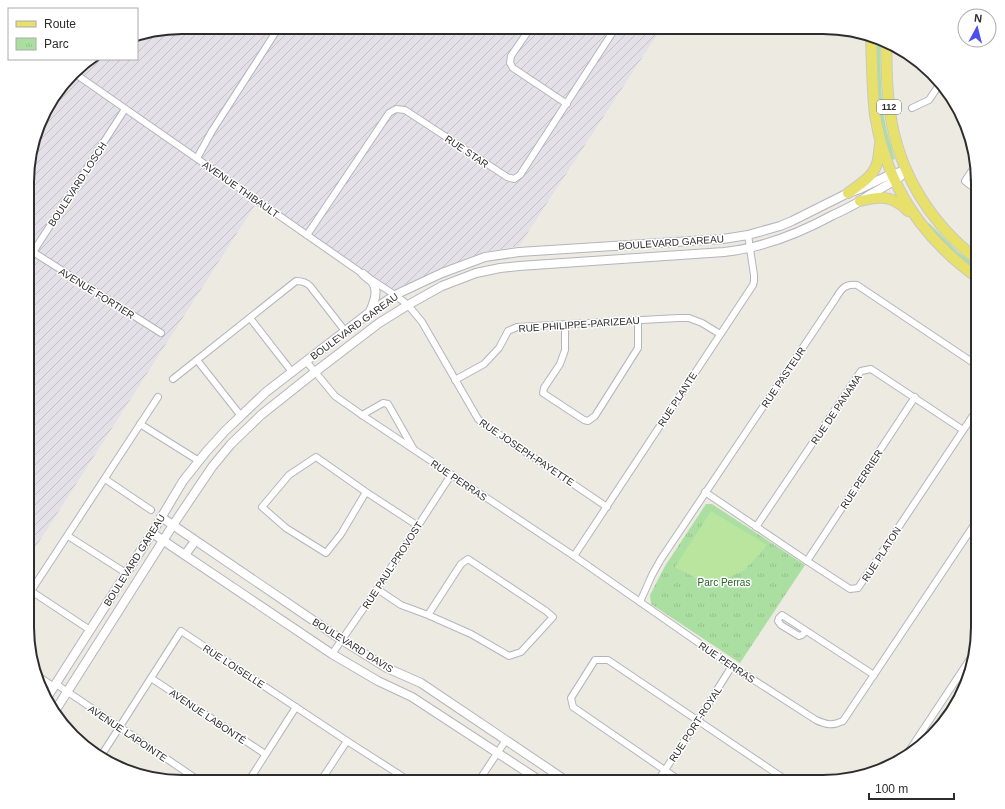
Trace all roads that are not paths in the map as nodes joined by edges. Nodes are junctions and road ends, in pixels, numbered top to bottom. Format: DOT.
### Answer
graph roads {
  1 [pos="274,34"];
  2 [pos="526,34"];
  3 [pos="611,34"];
  4 [pos="872,43"];
  5 [pos="886,48"];
  6 [pos="78,76"];
  7 [pos="937,88"];
  8 [pos="566,104"];
  9 [pos="912,108"];
  10 [pos="125,109"];
  11 [pos="880,140"];
  12 [pos="197,158"];
  13 [pos="906,171"];
  14 [pos="971,172"];
  15 [pos="894,178"];
  16 [pos="971,186"];
  17 [pos="848,193"];
  18 [pos="860,201"];
  19 [pos="914,215"];
  20 [pos="307,235"];
  21 [pos="748,235"];
  22 [pos="749,248"];
  23 [pos="34,250"];
  24 [pos="34,253"];
  25 [pos="971,254"];
  26 [pos="971,273"];
  27 [pos="364,274"];
  28 [pos="395,295"];
  29 [pos="408,305"];
  30 [pos="370,312"];
  31 [pos="250,318"];
  32 [pos="638,320"];
  33 [pos="565,324"];
  34 [pos="345,331"];
  35 [pos="161,333"];
  36 [pos="720,334"];
  37 [pos="196,360"];
  38 [pos="306,361"];
  39 [pos="971,361"];
  40 [pos="292,372"];
  41 [pos="315,372"];
  42 [pos="173,379"];
  43 [pos="455,380"];
  44 [pos="158,397"];
  45 [pos="915,397"];
  46 [pos="362,415"];
  47 [pos="241,416"];
  48 [pos="971,418"];
  49 [pos="140,424"];
  50 [pos="963,430"];
  51 [pos="414,450"];
  52 [pos="198,462"];
  53 [pos="451,475"];
  54 [pos="105,479"];
  55 [pos="366,492"];
  56 [pos="705,492"];
  57 [pos="607,507"];
  58 [pos="151,510"];
  59 [pos="161,517"];
  60 [pos="173,525"];
  61 [pos="418,526"];
  62 [pos="756,527"];
  63 [pos="971,530"];
  64 [pos="152,533"];
  65 [pos="68,536"];
  66 [pos="163,540"];
  67 [pos="195,541"];
  68 [pos="185,555"];
  69 [pos="574,556"];
  70 [pos="807,561"];
  71 [pos="126,573"];
  72 [pos="34,587"];
  73 [pos="377,589"];
  74 [pos="34,597"];
  75 [pos="640,602"];
  76 [pos="428,615"];
  77 [pos="90,630"];
  78 [pos="806,631"];
  79 [pos="342,640"];
  80 [pos="332,654"];
  81 [pos="732,666"];
  82 [pos="966,666"];
  83 [pos="874,675"];
  84 [pos="151,678"];
  85 [pos="44,679"];
  86 [pos="55,686"];
  87 [pos="67,692"];
  88 [pos="50,693"];
  89 [pos="58,707"];
  90 [pos="296,707"];
  91 [pos="698,720"];
  92 [pos="119,727"];
  93 [pos="506,740"];
  94 [pos="347,741"];
  95 [pos="914,743"];
  96 [pos="103,752"];
  97 [pos="498,753"];
  98 [pos="266,754"];
  99 [pos="664,770"];
  100 [pos="397,773"];
  101 [pos="191,775"];
  102 [pos="252,775"];
  103 [pos="325,775"];
  104 [pos="400,775"];
  105 [pos="483,775"];
  106 [pos="531,775"];
  107 [pos="558,775"];
  108 [pos="661,775"];
  109 [pos="672,775"];
  110 [pos="778,775"];
  1 -- 12 [label="street"];
  2 -- 8 [label="street"];
  3 -- 8 [label="street, RUE STAR"];
  4 -- 11 [label="main road, 112"];
  5 -- 13 [label="main road, 112"];
  6 -- 10 [label="street, AVENUE THIBAULT"];
  7 -- 9 [label="street"];
  8 -- 20 [label="street, RUE STAR"];
  10 -- 12 [label="street, AVENUE THIBAULT"];
  10 -- 23 [label="street, BOULEVARD LOSCH"];
  11 -- 15 [label="main road, 112"];
  11 -- 17 [label="main road"];
  12 -- 20 [label="street, AVENUE THIBAULT"];
  13 -- 15 [label="street, BOULEVARD GAREAU"];
  13 -- 25 [label="main road, 112"];
  14 -- 16 [label="street"];
  15 -- 17 [label="street, BOULEVARD GAREAU"];
  15 -- 18 [label="street, BOULEVARD GAREAU"];
  15 -- 19 [label="main road, 112"];
  17 -- 21 [label="street, BOULEVARD GAREAU"];
  18 -- 19 [label="main road"];
  18 -- 22 [label="street, BOULEVARD GAREAU"];
  19 -- 26 [label="main road, 112"];
  20 -- 27 [label="street, AVENUE THIBAULT"];
  21 -- 22 [label="street, RUE PLANTE"];
  21 -- 28 [label="street, BOULEVARD GAREAU"];
  22 -- 29 [label="street, BOULEVARD GAREAU"];
  22 -- 36 [label="street, RUE PLANTE"];
  24 -- 35 [label="street, AVENUE FORTIER"];
  27 -- 28 [label="street, AVENUE THIBAULT"];
  27 -- 30 [label="street"];
  28 -- 29 [label="street, AVENUE THIBAULT"];
  28 -- 30 [label="street, BOULEVARD GAREAU"];
  29 -- 41 [label="street, BOULEVARD GAREAU"];
  29 -- 43 [label="street, RUE JOSEPH-PAYETTE"];
  30 -- 34 [label="street, BOULEVARD GAREAU"];
  31 -- 34 [label="street"];
  31 -- 37 [label="street"];
  31 -- 40 [label="street"];
  32 -- 33 [label="street, RUE PHILIPPE-PARIZEAU"];
  32 -- 33 [label="street"];
  32 -- 36 [label="street, RUE PHILIPPE-PARIZEAU"];
  33 -- 43 [label="street, RUE PHILIPPE-PARIZEAU"];
  34 -- 38 [label="street, BOULEVARD GAREAU"];
  36 -- 57 [label="street, RUE PLANTE"];
  37 -- 42 [label="street"];
  37 -- 47 [label="street"];
  38 -- 40 [label="street, BOULEVARD GAREAU"];
  38 -- 41 [label="street, RUE PERRAS"];
  39 -- 56 [label="street, RUE PASTEUR"];
  40 -- 47 [label="street, BOULEVARD GAREAU"];
  41 -- 46 [label="street, RUE PERRAS"];
  41 -- 60 [label="street, BOULEVARD GAREAU"];
  43 -- 57 [label="street, RUE JOSEPH-PAYETTE"];
  44 -- 49 [label="street"];
  45 -- 50 [label="street, RUE DE PANAMA"];
  45 -- 62 [label="street, RUE DE PANAMA"];
  45 -- 70 [label="street, RUE PERRIER"];
  46 -- 51 [label="street, RUE PERRAS"];
  46 -- 51 [label="street, RUE PERRAS"];
  47 -- 52 [label="street, BOULEVARD GAREAU"];
  48 -- 50 [label="street, RUE PLATON"];
  49 -- 52 [label="street"];
  49 -- 54 [label="street"];
  50 -- 70 [label="street, RUE PLATON"];
  51 -- 53 [label="street, RUE PERRAS"];
  52 -- 59 [label="street, BOULEVARD GAREAU"];
  53 -- 61 [label="street, RUE PAUL-PROVOST"];
  53 -- 69 [label="street, RUE PERRAS"];
  54 -- 58 [label="street"];
  54 -- 65 [label="street"];
  55 -- 55 [label="street"];
  55 -- 61 [label="street"];
  56 -- 62 [label="street, RUE PLATON"];
  56 -- 75 [label="street, RUE PASTEUR"];
  57 -- 69 [label="street, RUE PLANTE"];
  59 -- 60 [label="street, BOULEVARD DAVIS"];
  59 -- 64 [label="street, BOULEVARD GAREAU"];
  60 -- 66 [label="street, BOULEVARD GAREAU"];
  60 -- 67 [label="street, BOULEVARD DAVIS"];
  61 -- 73 [label="street, RUE PAUL-PROVOST"];
  62 -- 70 [label="street, RUE PLATON"];
  63 -- 83 [label="street, RUE PERRAS"];
  64 -- 66 [label="street, BOULEVARD DAVIS"];
  64 -- 71 [label="street, BOULEVARD GAREAU"];
  65 -- 71 [label="street"];
  65 -- 72 [label="street"];
  66 -- 68 [label="street, BOULEVARD DAVIS"];
  66 -- 87 [label="street, BOULEVARD GAREAU"];
  67 -- 68 [label="street"];
  67 -- 79 [label="street, BOULEVARD DAVIS"];
  68 -- 80 [label="street, BOULEVARD DAVIS"];
  69 -- 75 [label="street, RUE PERRAS"];
  71 -- 77 [label="street, BOULEVARD GAREAU"];
  73 -- 76 [label="street"];
  73 -- 79 [label="street, RUE PAUL-PROVOST"];
  74 -- 77 [label="street"];
  75 -- 81 [label="street, RUE PERRAS"];
  76 -- 76 [label="street"];
  77 -- 86 [label="street, BOULEVARD GAREAU"];
  78 -- 83 [label="street"];
  79 -- 80 [label="street, RUE PAUL-PROVOST"];
  79 -- 93 [label="street, BOULEVARD DAVIS"];
  80 -- 97 [label="street, BOULEVARD DAVIS"];
  81 -- 83 [label="street, RUE PERRAS"];
  81 -- 91 [label="street, RUE PORT-ROYAL"];
  82 -- 95 [label="street"];
  84 -- 90 [label="street, RUE LOISELLE"];
  84 -- 92 [label="street, RUE LOISELLE"];
  84 -- 98 [label="street, AVENUE LABONTÉ"];
  85 -- 86 [label="street, AVENUE LAPOINTE"];
  86 -- 87 [label="street, AVENUE LAPOINTE"];
  86 -- 88 [label="street, BOULEVARD GAREAU"];
  87 -- 89 [label="street, BOULEVARD GAREAU"];
  87 -- 92 [label="street, AVENUE LAPOINTE"];
  90 -- 94 [label="street, RUE LOISELLE"];
  90 -- 98 [label="street"];
  91 -- 99 [label="street, RUE PORT-ROYAL"];
  91 -- 99 [label="street"];
  91 -- 110 [label="street"];
  92 -- 96 [label="street, RUE LOISELLE"];
  92 -- 101 [label="street, AVENUE LAPOINTE"];
  93 -- 97 [label="street"];
  93 -- 107 [label="street, BOULEVARD DAVIS"];
  94 -- 100 [label="street, RUE LOISELLE"];
  94 -- 103 [label="street"];
  97 -- 105 [label="street"];
  97 -- 106 [label="street, BOULEVARD DAVIS"];
  98 -- 102 [label="street"];
  99 -- 108 [label="street, RUE PORT-ROYAL"];
  99 -- 109 [label="street"];
  100 -- 104 [label="street, RUE LOISELLE"];
}
